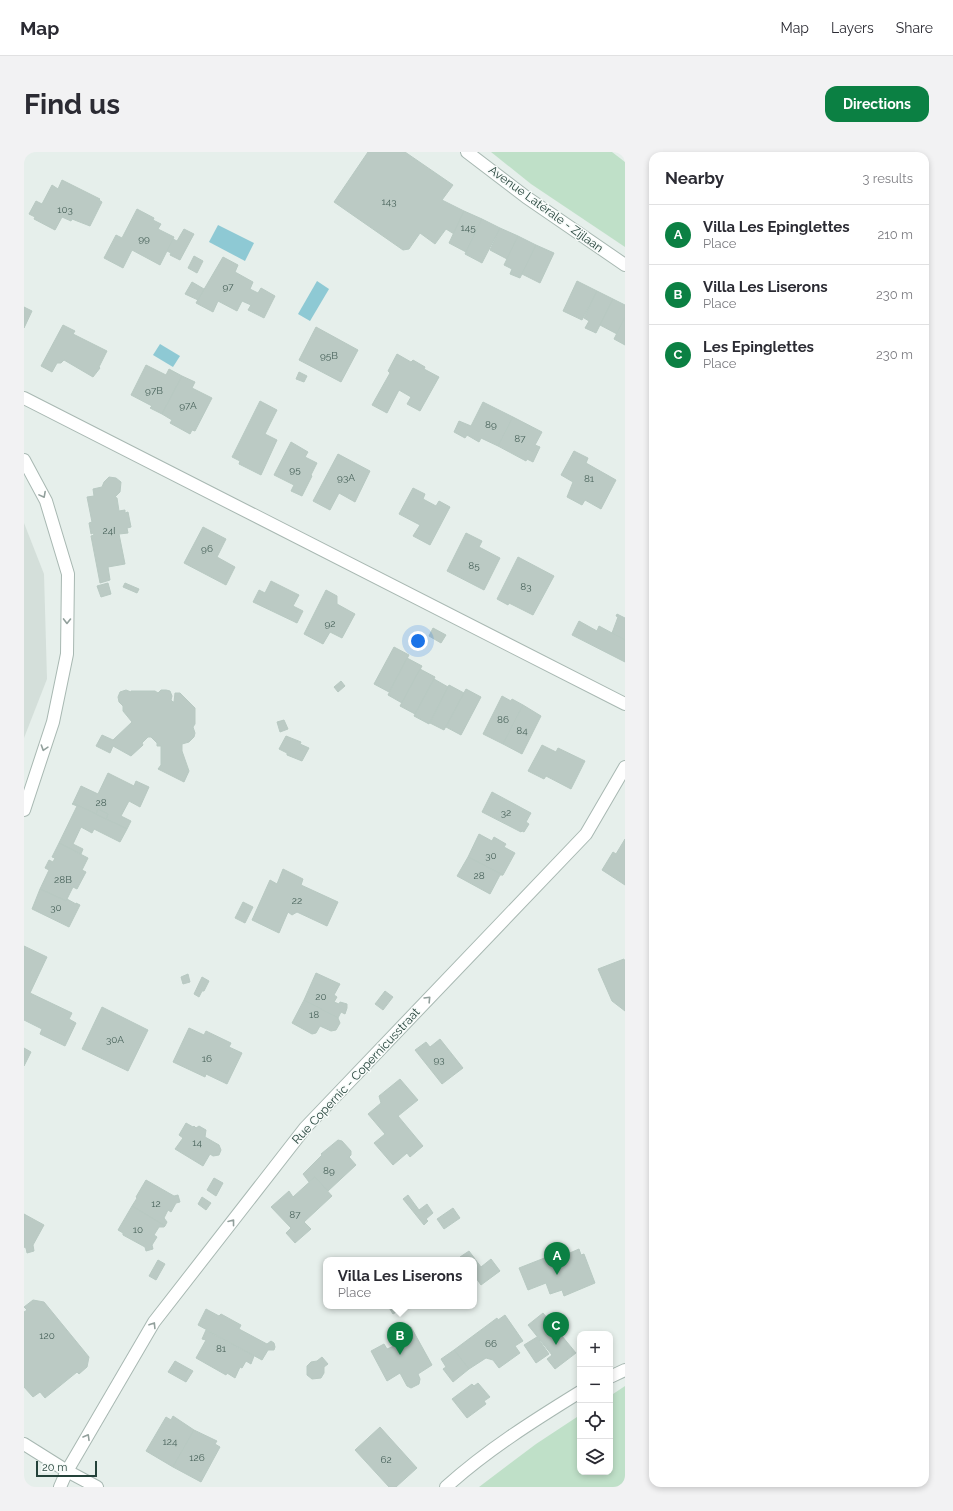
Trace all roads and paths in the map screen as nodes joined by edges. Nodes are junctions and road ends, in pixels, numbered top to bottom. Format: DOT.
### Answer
graph roads {
  1 [pos="467,152"];
  2 [pos="625,265"];
  3 [pos="24,398"];
  4 [pos="24,460"];
  5 [pos="625,704"];
  6 [pos="625,767"];
  7 [pos="24,810"];
  8 [pos="625,1370"];
  9 [pos="613,1376"];
  10 [pos="577,1394"];
  11 [pos="24,1444"];
  12 [pos="67,1471"];
  13 [pos="60,1487"];
  14 [pos="97,1487"];
  15 [pos="446,1487"];
  1 -- 2 [label="street, Avenue Latérale - Zijlaan"];
  3 -- 5 [label="street"];
  4 -- 7 [label="street, one-way"];
  12 -- 6 [label="street, Rue Copernic - Copernicusstraat, one-way"];
  8 -- 9 [label="street"];
  10 -- 15 [label="street"];
  11 -- 12 [label="street"];
  12 -- 13 [label="street, Rue Copernic - Copernicusstraat"];
  12 -- 14 [label="street"];
}
